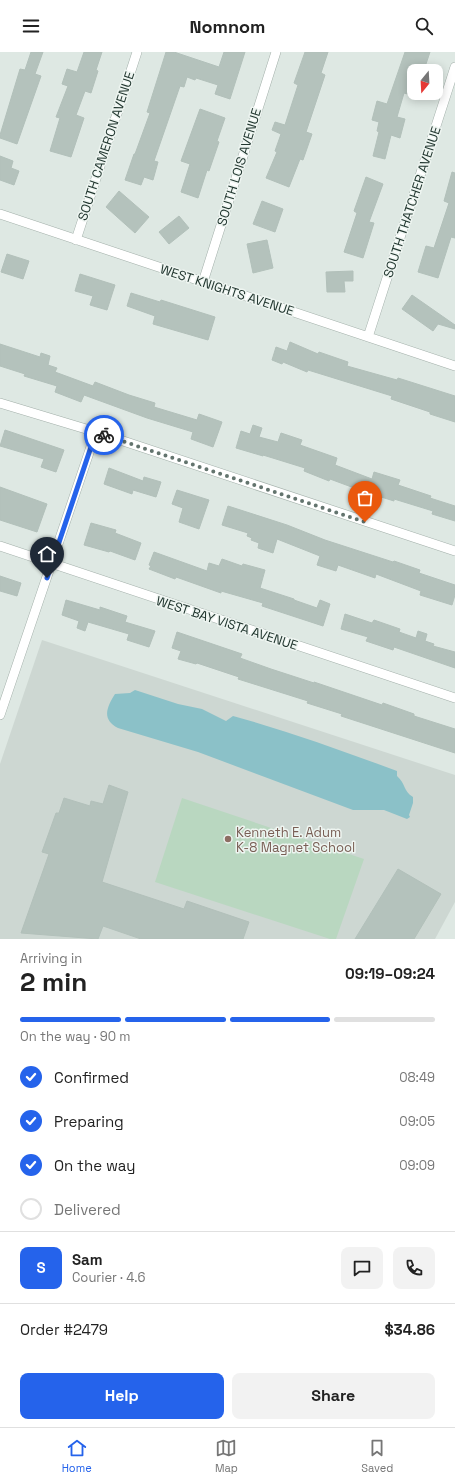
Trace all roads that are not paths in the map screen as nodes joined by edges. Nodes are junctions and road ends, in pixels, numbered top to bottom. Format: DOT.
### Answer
graph roads {
  1 [pos="136,52"];
  2 [pos="276,52"];
  3 [pos="455,67"];
  4 [pos="0,214"];
  5 [pos="76,240"];
  6 [pos="203,282"];
  7 [pos="368,337"];
  8 [pos="455,366"];
  9 [pos="0,403"];
  10 [pos="96,432"];
  11 [pos="0,546"];
  12 [pos="455,552"];
  13 [pos="52,564"];
  14 [pos="3,694"];
  15 [pos="455,698"];
  16 [pos="0,715"];
  1 -- 5 [label="street, SOUTH CAMERON AVENUE"];
  2 -- 6 [label="street, SOUTH LOIS AVENUE"];
  3 -- 7 [label="street, SOUTH THATCHER AVENUE"];
  4 -- 5 [label="street, WEST KNIGHTS AVENUE"];
  5 -- 6 [label="street, WEST KNIGHTS AVENUE"];
  6 -- 7 [label="street, WEST KNIGHTS AVENUE"];
  7 -- 8 [label="street, WEST KNIGHTS AVENUE"];
  9 -- 10 [label="street"];
  10 -- 12 [label="street"];
  10 -- 13 [label="street"];
  11 -- 13 [label="street, WEST BAY VISTA AVENUE"];
  13 -- 14 [label="street"];
  13 -- 15 [label="street, WEST BAY VISTA AVENUE"];
  14 -- 16 [label="street"];
}
